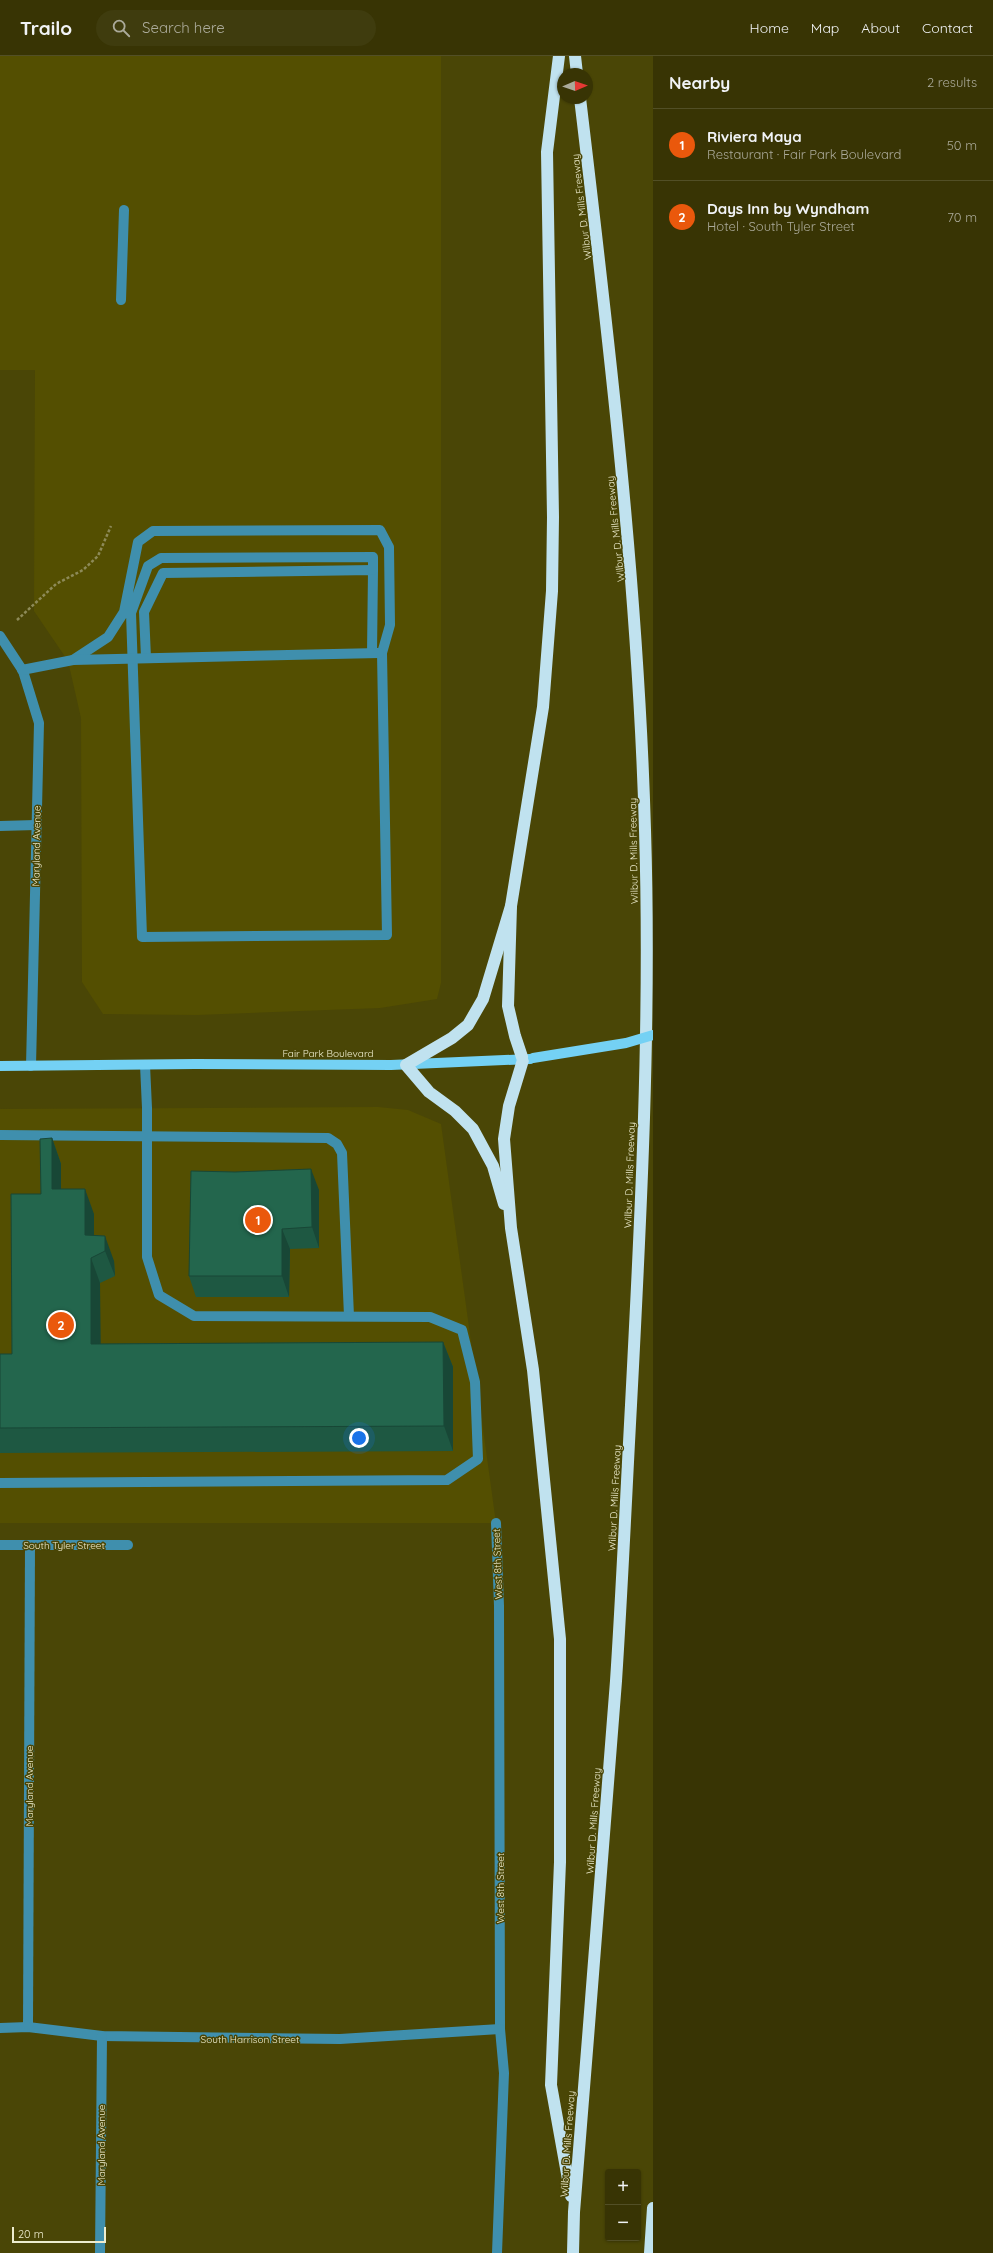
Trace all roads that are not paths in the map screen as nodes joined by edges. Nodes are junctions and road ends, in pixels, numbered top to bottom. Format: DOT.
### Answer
graph roads {
  1 [pos="559,56"];
  2 [pos="575,56"];
  3 [pos="576,68"];
  4 [pos="581,104"];
  5 [pos="124,210"];
  6 [pos="122,300"];
  7 [pos="373,570"];
  8 [pos="0,636"];
  9 [pos="377,653"];
  10 [pos="132,658"];
  11 [pos="146,658"];
  12 [pos="73,660"];
  13 [pos="22,670"];
  14 [pos="0,826"];
  15 [pos="36,826"];
  16 [pos="511,906"];
  17 [pos="653,1035"];
  18 [pos="528,1059"];
  19 [pos="144,1065"];
  20 [pos="406,1065"];
  21 [pos="0,1066"];
  22 [pos="31,1066"];
  23 [pos="0,1135"];
  24 [pos="147,1136"];
  25 [pos="511,1228"];
  26 [pos="349,1316"];
  27 [pos="0,1483"];
  28 [pos="496,1523"];
  29 [pos="0,1545"];
  30 [pos="30,1545"];
  31 [pos="128,1545"];
  32 [pos="28,2027"];
  33 [pos="0,2028"];
  34 [pos="500,2029"];
  35 [pos="102,2036"];
  36 [pos="653,2208"];
  37 [pos="574,2212"];
  38 [pos="100,2253"];
  39 [pos="497,2253"];
  40 [pos="573,2253"];
  41 [pos="650,2253"];
  1 -- 16 [label="highway"];
  2 -- 3 [label="highway"];
  4 -- 37 [label="highway, Wilbur D. Mills Freeway"];
  5 -- 6 [label="street"];
  7 -- 9 [label="street"];
  7 -- 10 [label="street"];
  7 -- 11 [label="street"];
  8 -- 13 [label="street, Maryland Avenue"];
  9 -- 10 [label="street"];
  9 -- 11 [label="street"];
  9 -- 12 [label="street"];
  10 -- 11 [label="street"];
  10 -- 12 [label="street"];
  12 -- 13 [label="street"];
  13 -- 15 [label="street, Maryland Avenue"];
  14 -- 15 [label="street"];
  15 -- 22 [label="street, Maryland Avenue"];
  16 -- 18 [label="highway"];
  16 -- 20 [label="highway"];
  17 -- 18 [label="main road, Fair Park Boulevard, bridge"];
  18 -- 20 [label="main road, Fair Park Boulevard"];
  18 -- 25 [label="highway"];
  19 -- 20 [label="main road, Fair Park Boulevard"];
  19 -- 22 [label="main road, Fair Park Boulevard"];
  19 -- 24 [label="street"];
  20 -- 25 [label="highway"];
  21 -- 22 [label="main road, Fair Park Boulevard"];
  23 -- 24 [label="street"];
  24 -- 26 [label="street"];
  24 -- 26 [label="street"];
  25 -- 37 [label="highway"];
  26 -- 27 [label="street"];
  28 -- 34 [label="street, West 8th Street"];
  29 -- 30 [label="street, South Tyler Street"];
  30 -- 31 [label="street, South Tyler Street"];
  30 -- 32 [label="street, Maryland Avenue"];
  32 -- 33 [label="street, South Harrison Street"];
  32 -- 35 [label="street, South Harrison Street"];
  34 -- 35 [label="street, South Harrison Street"];
  34 -- 39 [label="street, West 8th Street"];
  35 -- 38 [label="street, Maryland Avenue"];
  36 -- 41 [label="highway"];
  37 -- 40 [label="highway, Wilbur D. Mills Freeway"];
}
